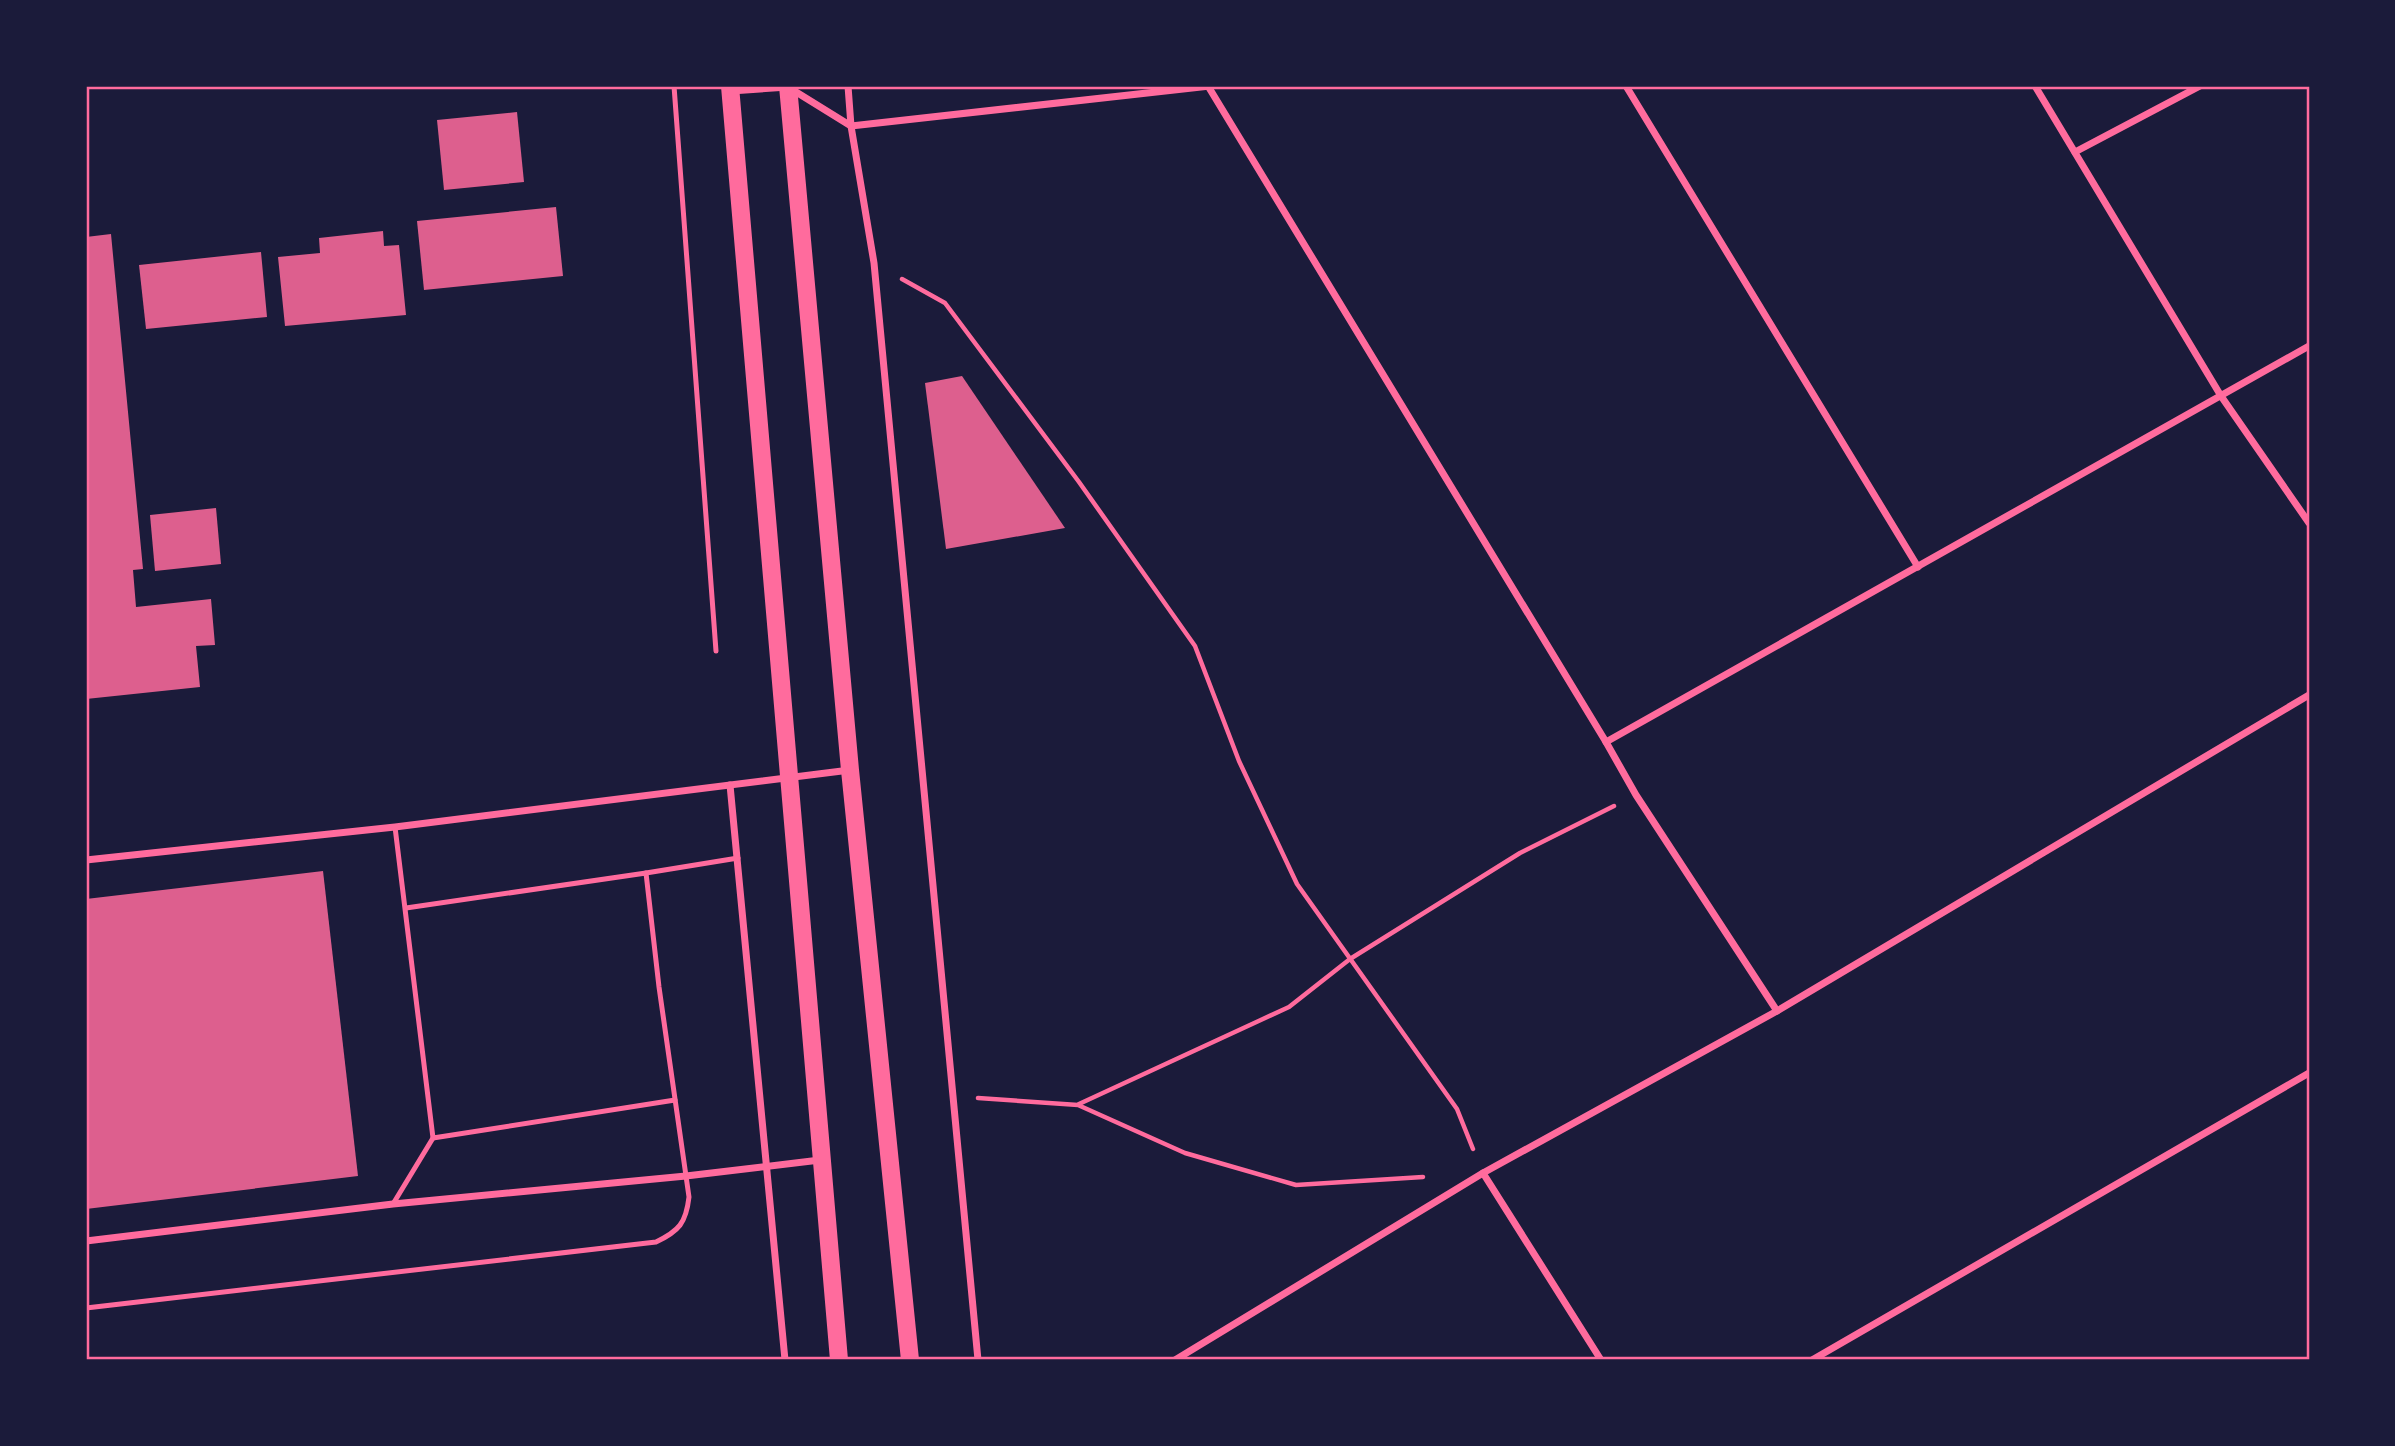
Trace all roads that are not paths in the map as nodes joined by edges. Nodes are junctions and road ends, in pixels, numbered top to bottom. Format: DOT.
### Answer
graph roads {
  1 [pos="674,86"];
  2 [pos="788,86"];
  3 [pos="848,86"];
  4 [pos="1210,86"];
  5 [pos="1626,86"];
  6 [pos="2035,86"];
  7 [pos="2200,86"];
  8 [pos="730,88"];
  9 [pos="851,126"];
  10 [pos="2075,152"];
  11 [pos="2309,346"];
  12 [pos="2221,396"];
  13 [pos="2309,523"];
  14 [pos="1918,567"];
  15 [pos="716,651"];
  16 [pos="2309,695"];
  17 [pos="1606,742"];
  18 [pos="850,770"];
  19 [pos="789,777"];
  20 [pos="730,785"];
  21 [pos="395,827"];
  22 [pos="738,858"];
  23 [pos="86,860"];
  24 [pos="646,873"];
  25 [pos="406,908"];
  26 [pos="1777,1011"];
  27 [pos="2309,1073"];
  28 [pos="675,1100"];
  29 [pos="433,1138"];
  30 [pos="820,1160"];
  31 [pos="766,1168"];
  32 [pos="1483,1173"];
  33 [pos="686,1176"];
  34 [pos="393,1204"];
  35 [pos="86,1241"];
  36 [pos="86,1308"];
  37 [pos="785,1360"];
  38 [pos="839,1360"];
  39 [pos="910,1360"];
  40 [pos="978,1360"];
  41 [pos="1175,1360"];
  42 [pos="1601,1360"];
  43 [pos="1812,1360"];
  1 -- 15 [label="lane"];
  2 -- 8 [label="street"];
  2 -- 9 [label="street"];
  2 -- 18 [label="main road"];
  3 -- 9 [label="street"];
  4 -- 9 [label="street"];
  4 -- 17 [label="street"];
  5 -- 14 [label="street"];
  6 -- 10 [label="street"];
  7 -- 10 [label="street"];
  8 -- 19 [label="main road"];
  9 -- 40 [label="street"];
  10 -- 12 [label="street"];
  11 -- 12 [label="street"];
  12 -- 13 [label="street"];
  12 -- 14 [label="street"];
  14 -- 17 [label="street"];
  16 -- 26 [label="street"];
  17 -- 26 [label="street"];
  18 -- 19 [label="street"];
  18 -- 39 [label="main road"];
  19 -- 20 [label="street"];
  19 -- 30 [label="main road"];
  20 -- 21 [label="street"];
  20 -- 22 [label="street"];
  21 -- 23 [label="street"];
  21 -- 25 [label="lane"];
  22 -- 24 [label="lane"];
  22 -- 31 [label="street"];
  24 -- 25 [label="lane"];
  24 -- 28 [label="lane"];
  25 -- 29 [label="lane"];
  26 -- 32 [label="street"];
  27 -- 43 [label="street"];
  28 -- 29 [label="lane"];
  28 -- 33 [label="lane"];
  29 -- 34 [label="lane"];
  30 -- 31 [label="street"];
  30 -- 38 [label="main road"];
  31 -- 33 [label="street"];
  31 -- 37 [label="street"];
  32 -- 41 [label="street"];
  32 -- 42 [label="street"];
  33 -- 34 [label="street"];
  33 -- 36 [label="lane"];
  34 -- 35 [label="street"];
}
